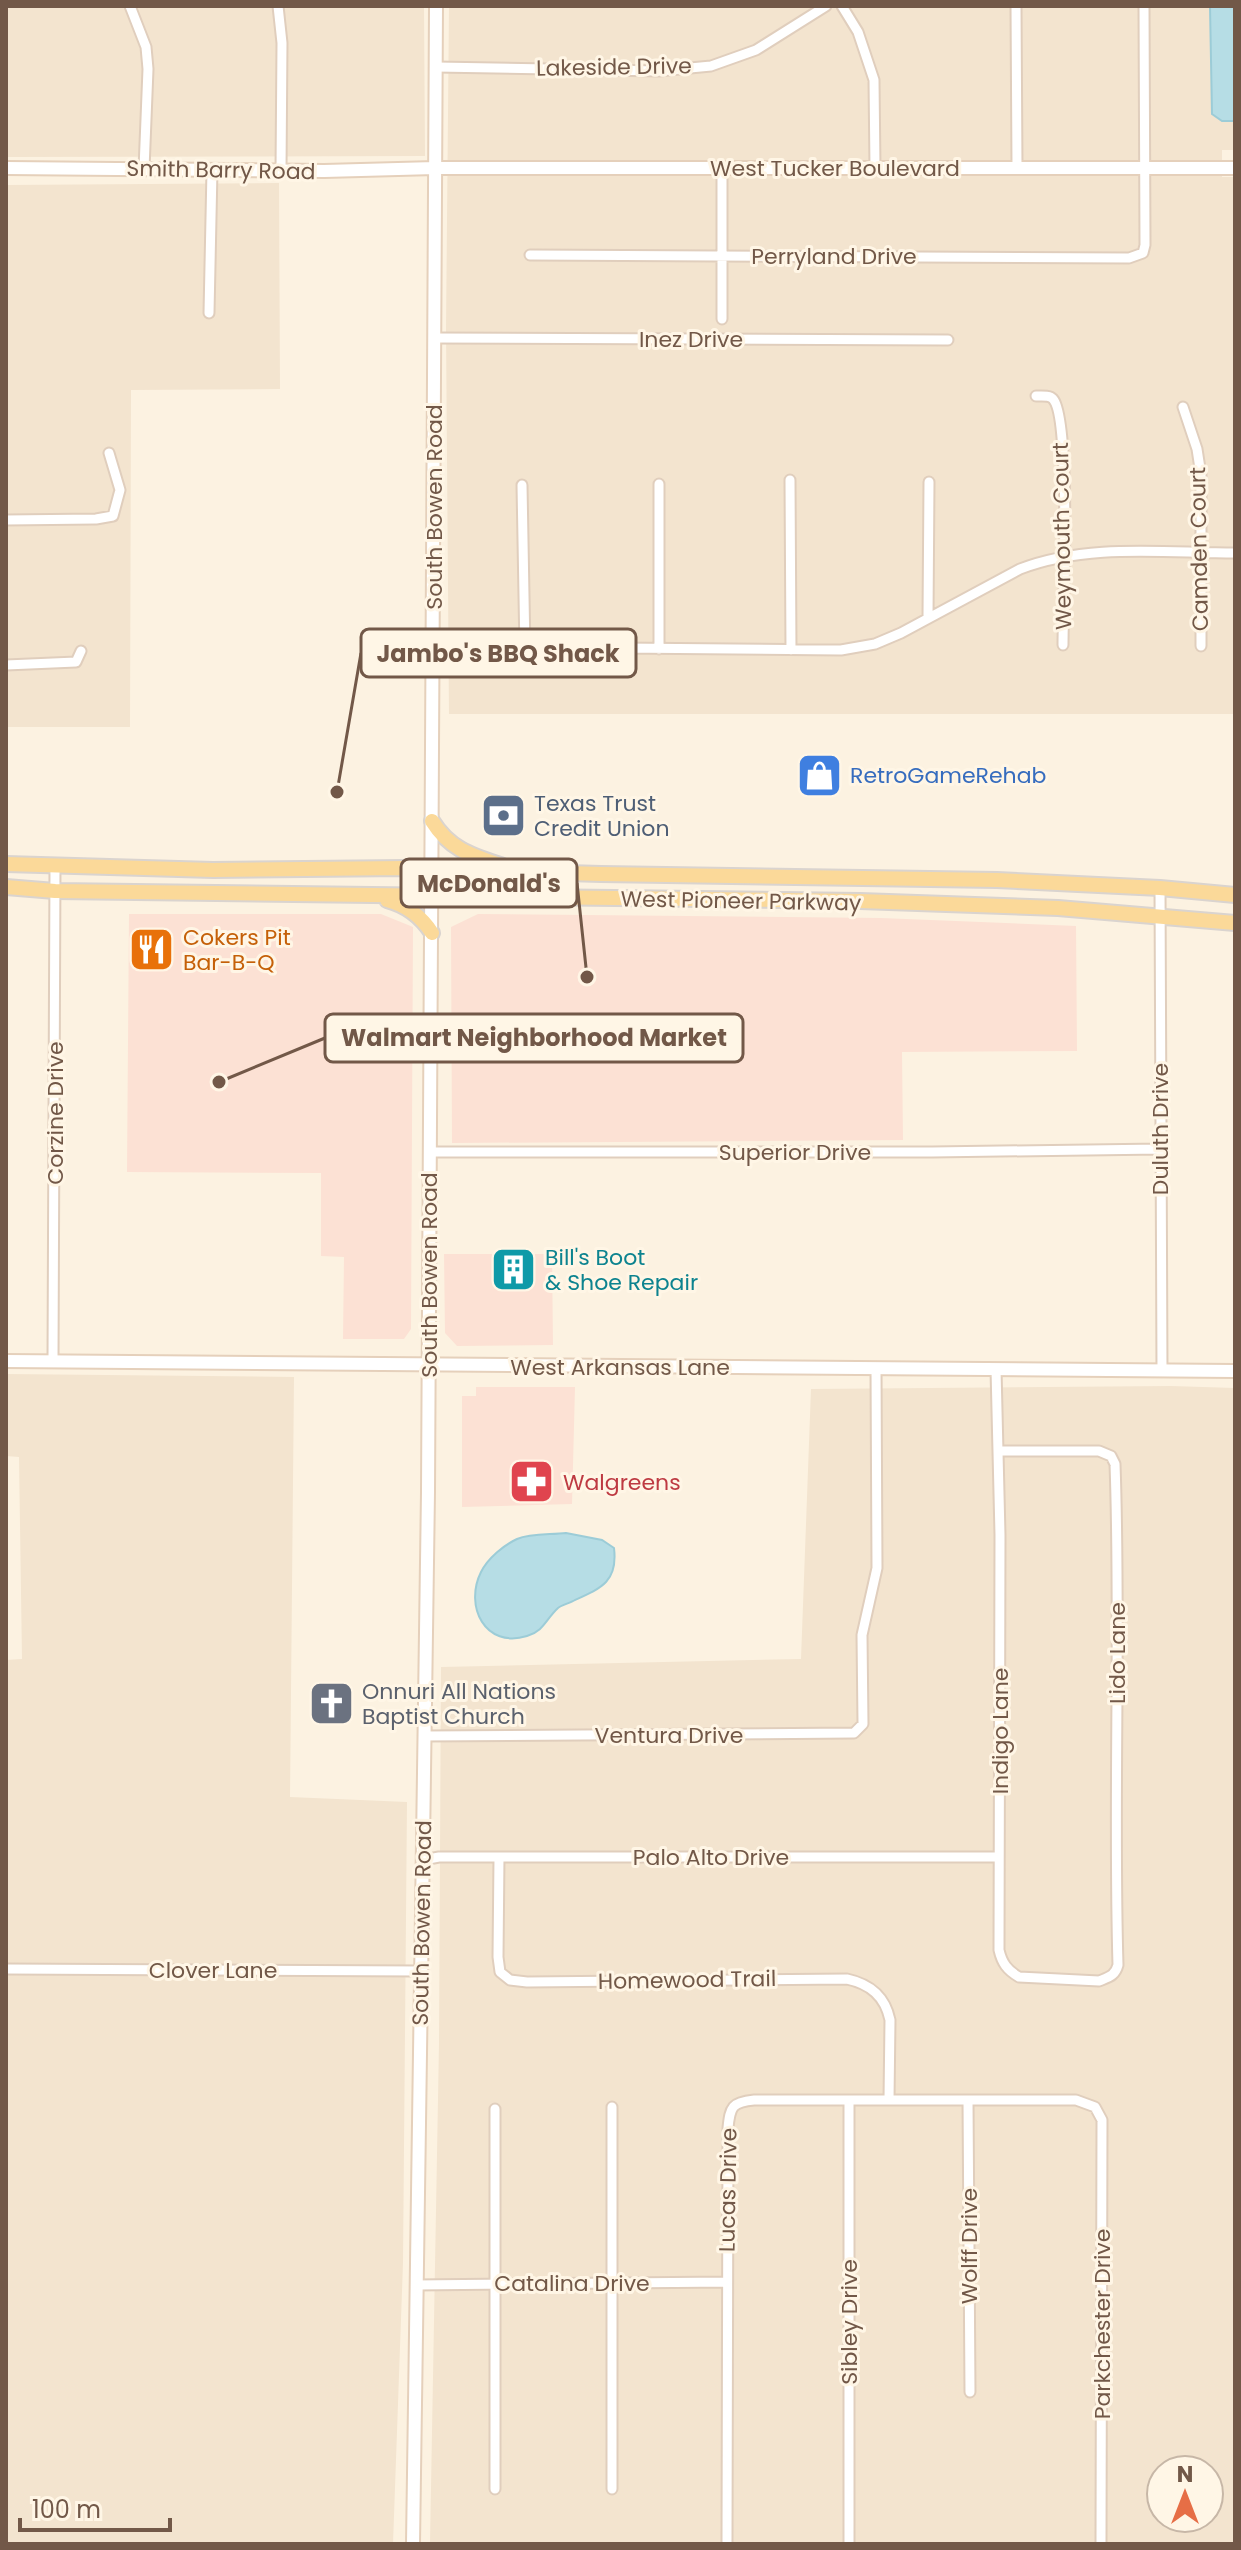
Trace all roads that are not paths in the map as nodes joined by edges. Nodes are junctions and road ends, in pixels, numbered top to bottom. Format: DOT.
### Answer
graph roads {
  1 [pos="130,6"];
  2 [pos="278,6"];
  3 [pos="436,6"];
  4 [pos="826,6"];
  5 [pos="842,6"];
  6 [pos="1016,6"];
  7 [pos="1144,6"];
  8 [pos="436,67"];
  9 [pos="1017,167"];
  10 [pos="6,168"];
  11 [pos="435,168"];
  12 [pos="722,168"];
  13 [pos="875,168"];
  14 [pos="1145,168"];
  15 [pos="1235,168"];
  16 [pos="144,169"];
  17 [pos="212,170"];
  18 [pos="281,170"];
  19 [pos="530,255"];
  20 [pos="722,255"];
  21 [pos="209,313"];
  22 [pos="722,319"];
  23 [pos="434,338"];
  24 [pos="948,340"];
  25 [pos="1036,396"];
  26 [pos="1183,407"];
  27 [pos="109,453"];
  28 [pos="790,480"];
  29 [pos="929,482"];
  30 [pos="659,484"];
  31 [pos="522,485"];
  32 [pos="6,520"];
  33 [pos="1201,553"];
  34 [pos="1235,553"];
  35 [pos="1064,555"];
  36 [pos="928,617"];
  37 [pos="1063,645"];
  38 [pos="1201,646"];
  39 [pos="659,649"];
  40 [pos="791,650"];
  41 [pos="81,651"];
  42 [pos="433,651"];
  43 [pos="525,651"];
  44 [pos="6,665"];
  45 [pos="432,821"];
  46 [pos="6,864"];
  47 [pos="55,866"];
  48 [pos="432,869"];
  49 [pos="523,872"];
  50 [pos="735,875"];
  51 [pos="6,887"];
  52 [pos="1160,888"];
  53 [pos="55,891"];
  54 [pos="1235,895"];
  55 [pos="371,896"];
  56 [pos="432,897"];
  57 [pos="730,900"];
  58 [pos="1160,917"];
  59 [pos="1235,923"];
  60 [pos="432,933"];
  61 [pos="1160,1149"];
  62 [pos="430,1152"];
  63 [pos="6,1361"];
  64 [pos="53,1361"];
  65 [pos="428,1365"];
  66 [pos="876,1368"];
  67 [pos="996,1369"];
  68 [pos="1162,1370"];
  69 [pos="1235,1371"];
  70 [pos="998,1451"];
  71 [pos="424,1736"];
  72 [pos="499,1857"];
  73 [pos="999,1857"];
  74 [pos="423,1860"];
  75 [pos="1118,1965"];
  76 [pos="6,1969"];
  77 [pos="421,1971"];
  78 [pos="849,2100"];
  79 [pos="889,2100"];
  80 [pos="968,2100"];
  81 [pos="612,2107"];
  82 [pos="1095,2107"];
  83 [pos="495,2109"];
  84 [pos="727,2282"];
  85 [pos="612,2283"];
  86 [pos="495,2284"];
  87 [pos="416,2285"];
  88 [pos="970,2392"];
  89 [pos="495,2489"];
  90 [pos="612,2489"];
  91 [pos="413,2544"];
  92 [pos="727,2544"];
  93 [pos="849,2544"];
  94 [pos="1101,2544"];
  1 -- 16 [label="street"];
  2 -- 18 [label="street"];
  3 -- 8 [label="main road, South Bowen Road"];
  4 -- 8 [label="street, Lakeside Drive"];
  5 -- 13 [label="street"];
  6 -- 9 [label="street"];
  7 -- 14 [label="street"];
  8 -- 11 [label="main road, South Bowen Road"];
  9 -- 13 [label="main road, West Tucker Boulevard"];
  9 -- 14 [label="main road, West Tucker Boulevard"];
  10 -- 16 [label="main road, Smith Barry Road"];
  11 -- 12 [label="main road, West Tucker Boulevard"];
  11 -- 18 [label="main road, Smith Barry Road"];
  11 -- 23 [label="main road, South Bowen Road"];
  12 -- 13 [label="main road, West Tucker Boulevard"];
  12 -- 20 [label="street"];
  14 -- 15 [label="main road, West Tucker Boulevard"];
  14 -- 20 [label="street, Perryland Drive"];
  16 -- 17 [label="main road, Smith Barry Road"];
  17 -- 18 [label="main road, Smith Barry Road"];
  17 -- 21 [label="street"];
  19 -- 20 [label="street, Perryland Drive"];
  20 -- 22 [label="street"];
  23 -- 24 [label="street, Inez Drive"];
  23 -- 42 [label="main road, South Bowen Road"];
  25 -- 35 [label="street, Weymouth Court"];
  26 -- 33 [label="street, Camden Court"];
  27 -- 32 [label="street"];
  28 -- 40 [label="street"];
  29 -- 36 [label="street"];
  30 -- 39 [label="street"];
  31 -- 43 [label="street"];
  33 -- 34 [label="street"];
  33 -- 35 [label="street"];
  33 -- 38 [label="street, Camden Court"];
  35 -- 36 [label="street"];
  35 -- 37 [label="street, Weymouth Court"];
  36 -- 40 [label="street"];
  39 -- 40 [label="street"];
  39 -- 43 [label="street"];
  41 -- 44 [label="street"];
  42 -- 43 [label="street"];
  42 -- 45 [label="main road, South Bowen Road"];
  45 -- 48 [label="main road, South Bowen Road"];
  45 -- 49 [label="main road"];
  46 -- 47 [label="main road, West Pioneer Parkway"];
  47 -- 48 [label="main road, West Pioneer Parkway"];
  47 -- 53 [label="street, Corzine Drive"];
  48 -- 49 [label="main road, West Pioneer Parkway"];
  48 -- 56 [label="main road, South Bowen Road"];
  49 -- 50 [label="main road, West Pioneer Parkway"];
  50 -- 52 [label="main road, West Pioneer Parkway"];
  50 -- 57 [label="main road"];
  51 -- 53 [label="main road, West Pioneer Parkway"];
  52 -- 54 [label="main road, West Pioneer Parkway"];
  52 -- 58 [label="street, Duluth Drive"];
  53 -- 55 [label="main road, West Pioneer Parkway"];
  53 -- 64 [label="street, Corzine Drive"];
  55 -- 56 [label="main road, West Pioneer Parkway"];
  55 -- 60 [label="main road"];
  56 -- 57 [label="main road, West Pioneer Parkway"];
  56 -- 60 [label="main road, South Bowen Road"];
  57 -- 58 [label="main road, West Pioneer Parkway"];
  58 -- 59 [label="main road, West Pioneer Parkway"];
  58 -- 61 [label="street, Duluth Drive"];
  60 -- 62 [label="main road, South Bowen Road"];
  61 -- 62 [label="street, Superior Drive"];
  61 -- 68 [label="street, Duluth Drive"];
  62 -- 65 [label="main road, South Bowen Road"];
  63 -- 64 [label="main road, West Arkansas Lane"];
  64 -- 65 [label="main road, West Arkansas Lane"];
  65 -- 66 [label="main road, West Arkansas Lane"];
  65 -- 71 [label="main road, South Bowen Road"];
  66 -- 67 [label="main road, West Arkansas Lane"];
  66 -- 71 [label="street, Ventura Drive"];
  67 -- 68 [label="main road, West Arkansas Lane"];
  67 -- 70 [label="street, Indigo Lane"];
  68 -- 69 [label="main road, West Arkansas Lane"];
  70 -- 73 [label="street, Indigo Lane"];
  70 -- 75 [label="street, Lido Lane"];
  71 -- 74 [label="main road, South Bowen Road"];
  72 -- 73 [label="street, Palo Alto Drive"];
  72 -- 74 [label="street, Palo Alto Drive"];
  72 -- 79 [label="street, Homewood Trail"];
  73 -- 75 [label="street, Indigo Lane"];
  74 -- 77 [label="main road, South Bowen Road"];
  76 -- 77 [label="street, Clover Lane"];
  77 -- 87 [label="main road, South Bowen Road"];
  78 -- 79 [label="street, Lucas Drive"];
  78 -- 84 [label="street, Lucas Drive"];
  78 -- 93 [label="street, Sibley Drive"];
  79 -- 80 [label="street, Lucas Drive"];
  80 -- 82 [label="street, Lucas Drive"];
  80 -- 88 [label="street, Wolff Drive"];
  81 -- 85 [label="street"];
  82 -- 94 [label="street, Parkchester Drive"];
  83 -- 86 [label="street"];
  84 -- 85 [label="street, Catalina Drive"];
  84 -- 92 [label="street, Lucas Drive"];
  85 -- 86 [label="street, Catalina Drive"];
  85 -- 90 [label="street"];
  86 -- 87 [label="street, Catalina Drive"];
  86 -- 89 [label="street"];
  87 -- 91 [label="main road, South Bowen Road"];
}
